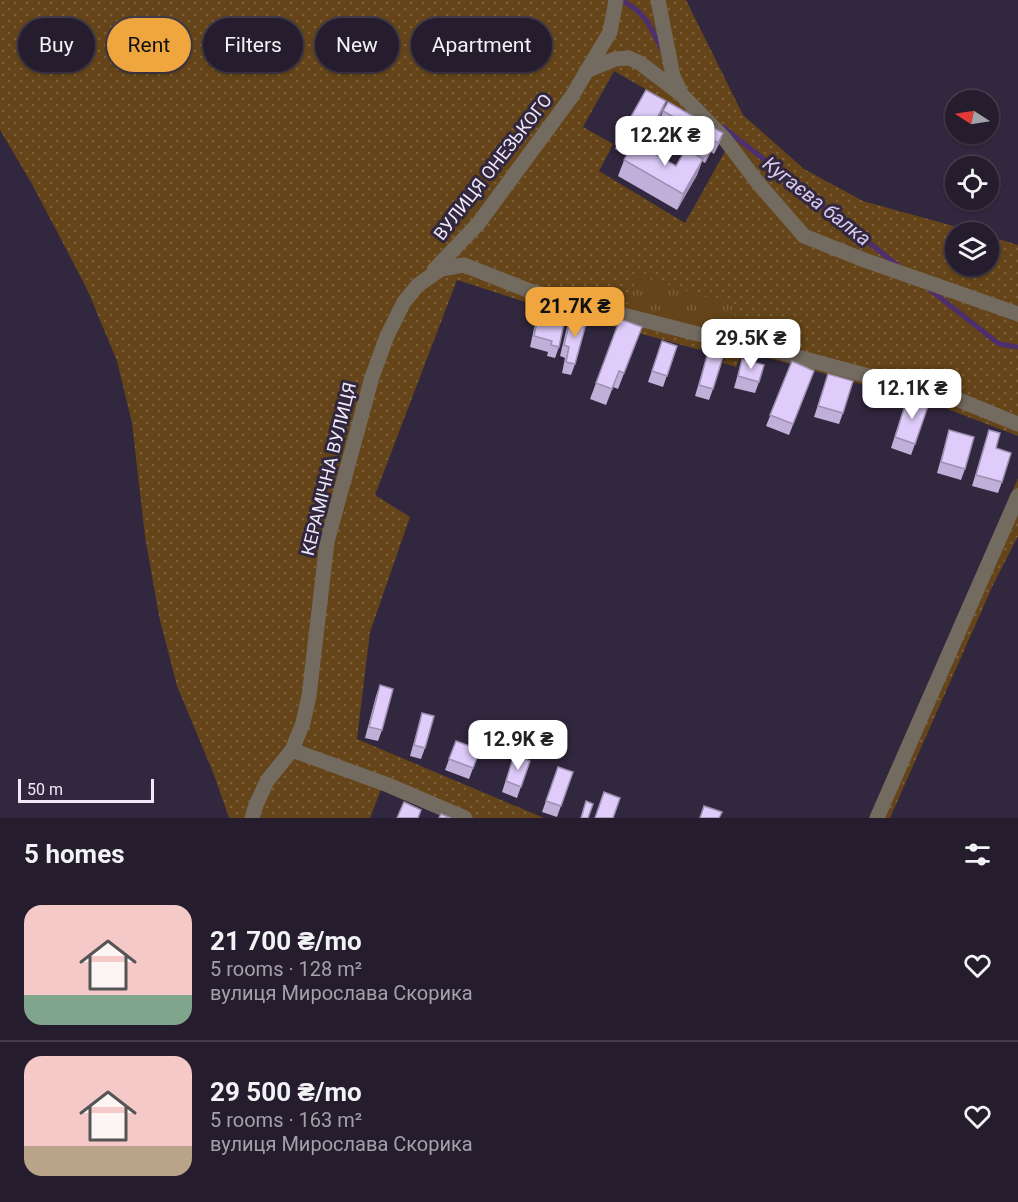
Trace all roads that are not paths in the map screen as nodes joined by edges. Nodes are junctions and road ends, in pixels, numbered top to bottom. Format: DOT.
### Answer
graph roads {
  1 [pos="616,0"];
  2 [pos="658,0"];
  3 [pos="586,71"];
  4 [pos="682,95"];
  5 [pos="418,285"];
  6 [pos="1018,314"];
  7 [pos="1018,424"];
  8 [pos="1018,496"];
  9 [pos="292,750"];
  10 [pos="252,818"];
  11 [pos="465,818"];
  12 [pos="877,818"];
  1 -- 3 [label="street, ВУЛИЦЯ ОНЕЗЬКОГО"];
  2 -- 4 [label="street"];
  3 -- 4 [label="street"];
  3 -- 5 [label="street, ВУЛИЦЯ ОНЕЗЬКОГО"];
  4 -- 6 [label="street"];
  5 -- 7 [label="street, КЕРАМІЧНА ВУЛИЦЯ"];
  5 -- 9 [label="street, КЕРАМІЧНА ВУЛИЦЯ"];
  8 -- 12 [label="street"];
  9 -- 10 [label="street, КЕРАМІЧНА ВУЛИЦЯ"];
  9 -- 11 [label="street"];
}
